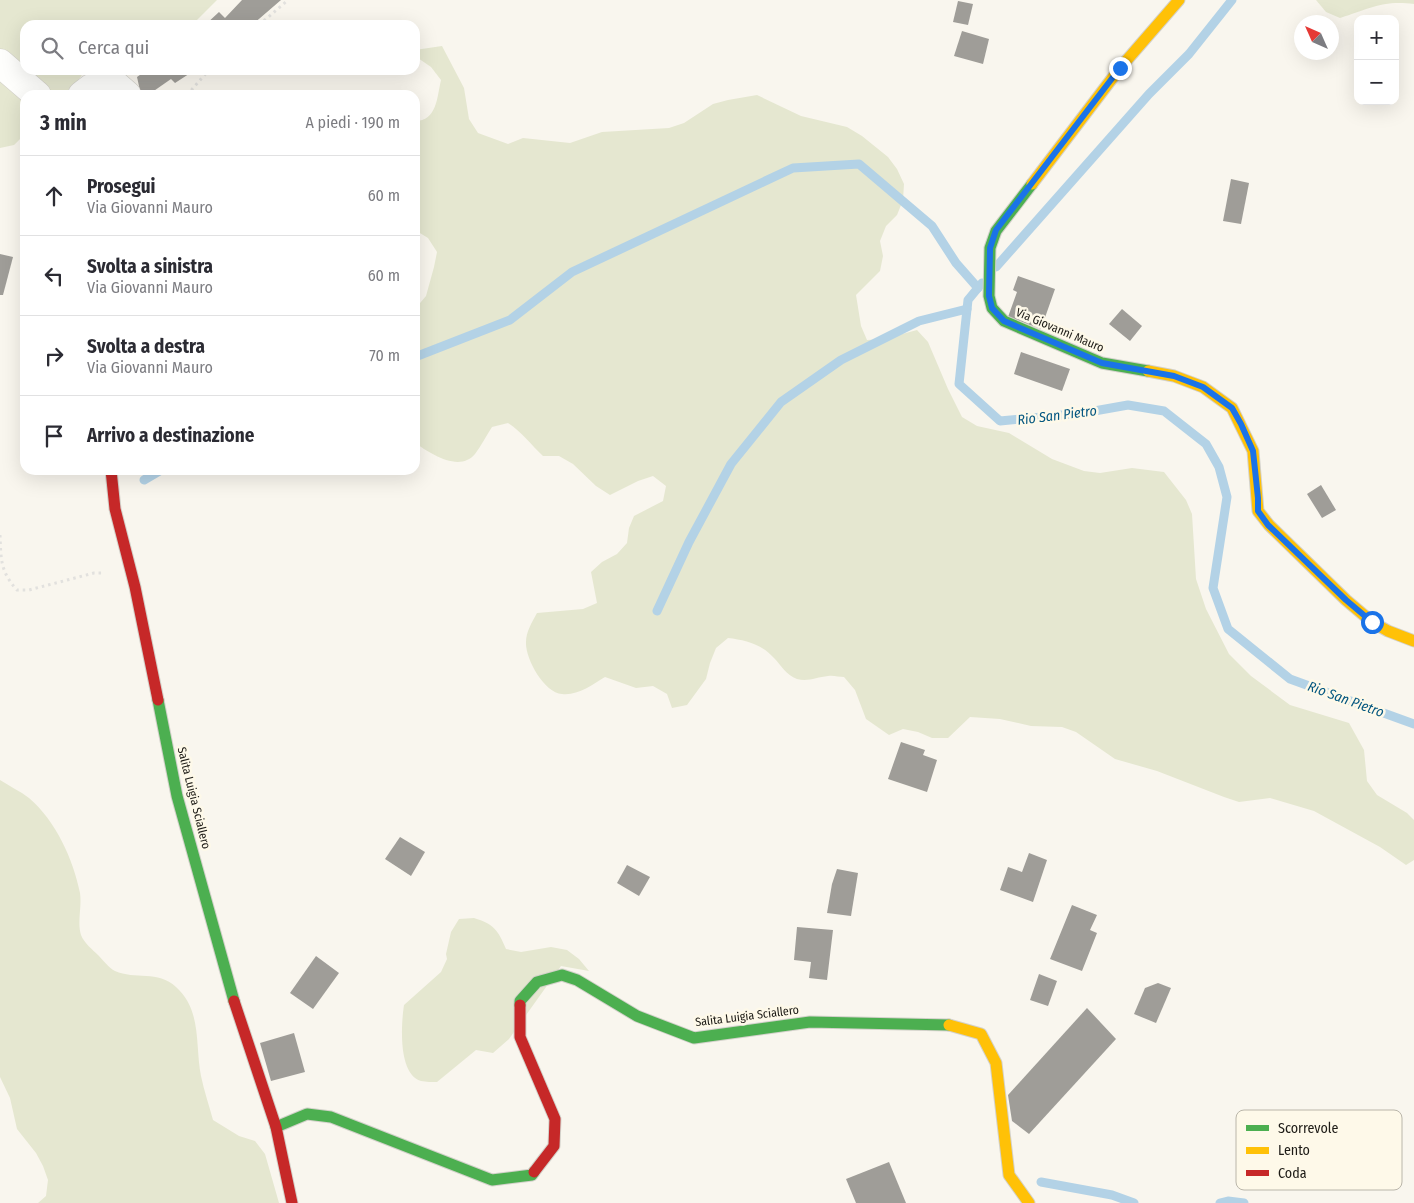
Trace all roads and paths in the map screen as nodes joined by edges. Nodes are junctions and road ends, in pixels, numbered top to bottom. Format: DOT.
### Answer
graph roads {
  1 [pos="288,0"];
  2 [pos="1179,0"];
  3 [pos="265,20"];
  4 [pos="0,63"];
  5 [pos="205,75"];
  6 [pos="31,90"];
  7 [pos="88,90"];
  8 [pos="122,90"];
  9 [pos="191,90"];
  10 [pos="112,475"];
  11 [pos="0,535"];
  12 [pos="135,587"];
  13 [pos="1414,641"];
  14 [pos="276,1127"];
  15 [pos="292,1203"];
  16 [pos="1029,1203"];
  1 -- 3 [label="path"];
  2 -- 13 [label="street, Via Giovanni Mauro"];
  4 -- 6 [label="street"];
  5 -- 9 [label="path"];
  7 -- 8 [label="street"];
  10 -- 12 [label="street, Salita Luigia Sciallero"];
  11 -- 12 [label="path"];
  12 -- 14 [label="street, Salita Luigia Sciallero"];
  14 -- 15 [label="street, Salita Luigia Sciallero"];
  14 -- 16 [label="street, Salita Luigia Sciallero"];
}
